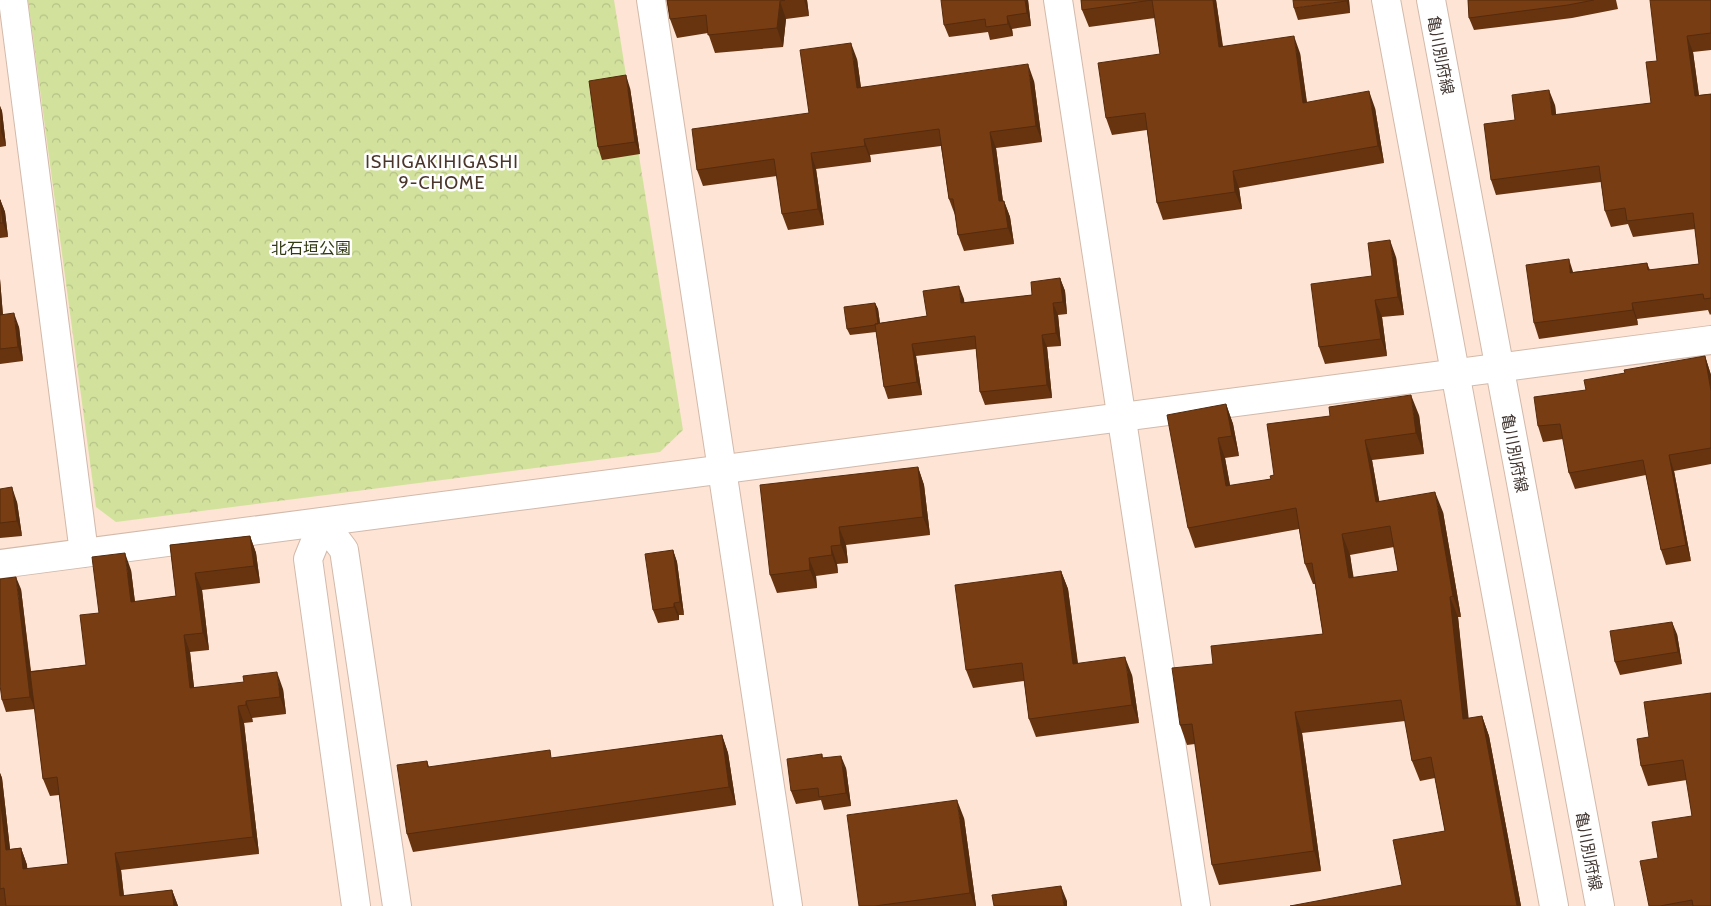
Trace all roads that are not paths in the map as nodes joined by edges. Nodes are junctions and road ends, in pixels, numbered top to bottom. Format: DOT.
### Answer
graph roads {
  1 [pos="13,0"];
  2 [pos="651,0"];
  3 [pos="1058,0"];
  4 [pos="1386,0"];
  5 [pos="1431,0"];
  6 [pos="1711,340"];
  7 [pos="1499,368"];
  8 [pos="1456,374"];
  9 [pos="1122,417"];
  10 [pos="722,469"];
  11 [pos="323,522"];
  12 [pos="84,553"];
  13 [pos="0,564"];
  14 [pos="356,906"];
  15 [pos="397,906"];
  16 [pos="788,906"];
  17 [pos="1196,906"];
  18 [pos="1554,906"];
  19 [pos="1600,906"];
  1 -- 12 [label="street"];
  2 -- 10 [label="street"];
  3 -- 9 [label="street"];
  4 -- 8 [label="street"];
  5 -- 7 [label="street, 亀川別府線"];
  6 -- 7 [label="street"];
  7 -- 8 [label="street"];
  7 -- 19 [label="street, 亀川別府線"];
  8 -- 9 [label="street"];
  8 -- 18 [label="street"];
  9 -- 10 [label="street"];
  9 -- 17 [label="street"];
  10 -- 11 [label="street"];
  10 -- 16 [label="street"];
  11 -- 12 [label="street"];
  11 -- 14 [label="street"];
  11 -- 15 [label="street"];
  12 -- 13 [label="street"];
}
